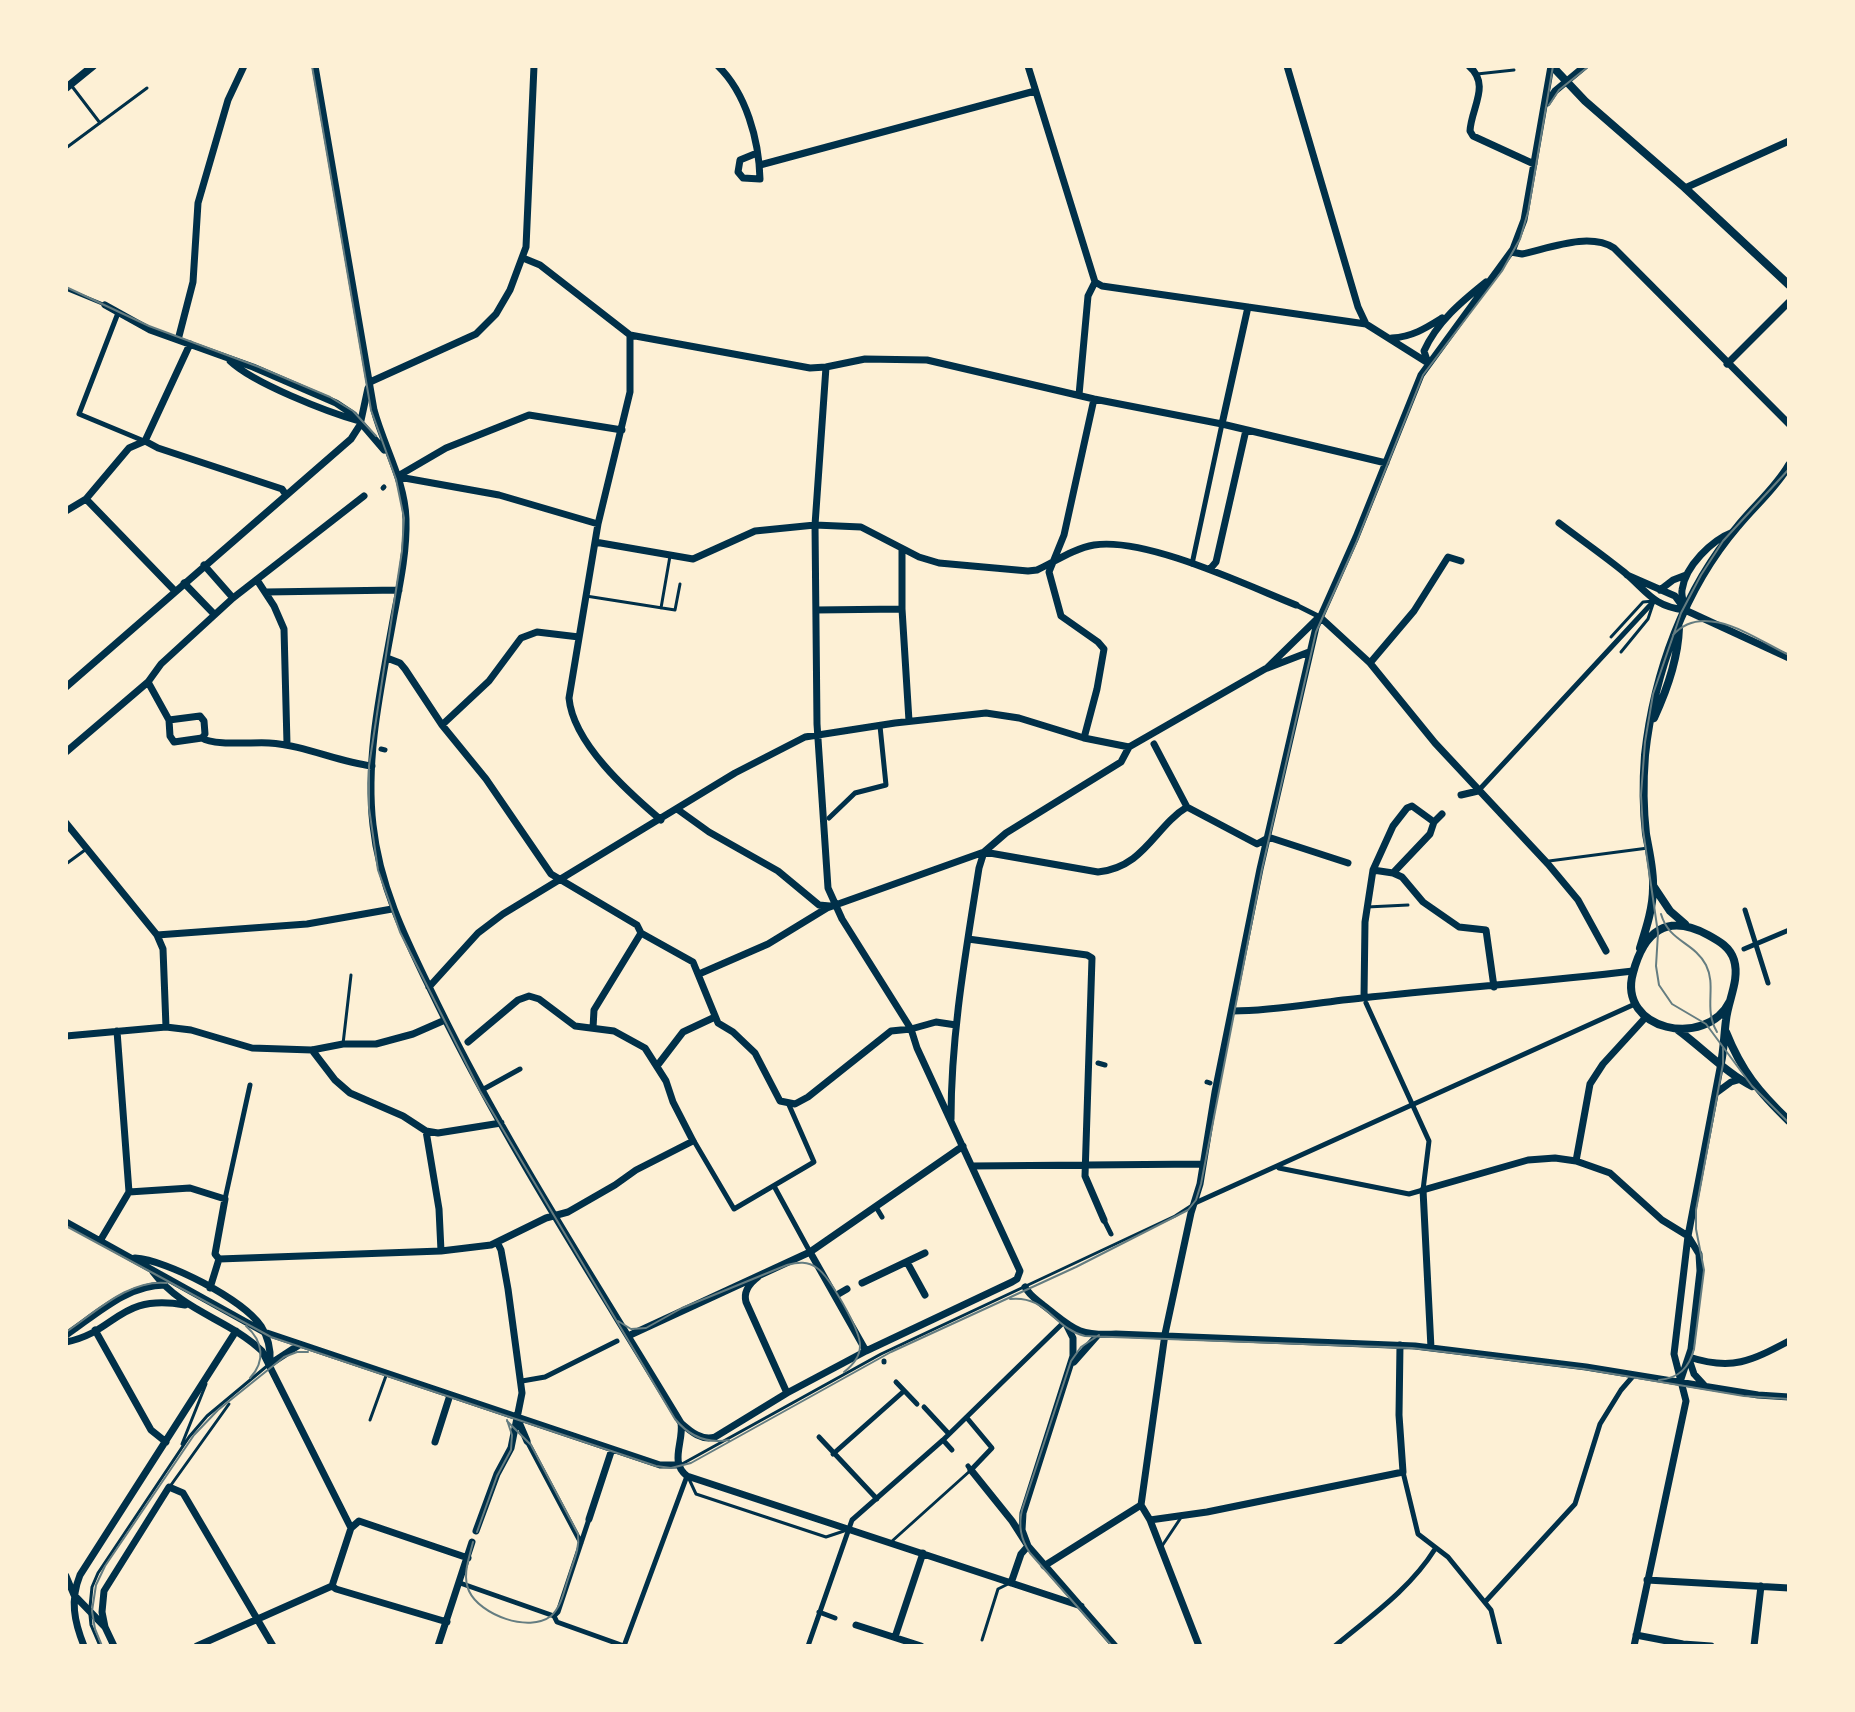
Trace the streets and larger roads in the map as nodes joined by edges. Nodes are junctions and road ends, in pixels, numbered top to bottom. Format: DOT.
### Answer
graph roads {
  1 [pos="93,66"];
  2 [pos="244,66"];
  3 [pos="315,66"];
  4 [pos="534,66"];
  5 [pos="718,66"];
  6 [pos="1028,66"];
  7 [pos="1287,66"];
  8 [pos="1469,66"];
  9 [pos="1552,66"];
  10 [pos="1585,66"];
  11 [pos="1566,81"];
  12 [pos="68,86"];
  13 [pos="1035,91"];
  14 [pos="1542,117"];
  15 [pos="1789,141"];
  16 [pos="757,153"];
  17 [pos="1534,164"];
  18 [pos="760,165"];
  19 [pos="1685,188"];
  20 [pos="1511,252"];
  21 [pos="523,258"];
  22 [pos="1496,276"];
  23 [pos="1095,282"];
  24 [pos="1789,285"];
  25 [pos="1789,302"];
  26 [pos="105,305"];
  27 [pos="1248,307"];
  28 [pos="118,313"];
  29 [pos="1448,314"];
  30 [pos="1366,324"];
  31 [pos="630,335"];
  32 [pos="1390,338"];
  33 [pos="178,340"];
  34 [pos="190,344"];
  35 [pos="1428,363"];
  36 [pos="1727,364"];
  37 [pos="826,367"];
  38 [pos="370,382"];
  39 [pos="1079,395"];
  40 [pos="1094,399"];
  41 [pos="361,422"];
  42 [pos="1222,424"];
  43 [pos="1789,424"];
  44 [pos="622,430"];
  45 [pos="1246,430"];
  46 [pos="145,441"];
  47 [pos="387,454"];
  48 [pos="1386,463"];
  49 [pos="1789,465"];
  50 [pos="398,476"];
  51 [pos="1789,476"];
  52 [pos="1774,487"];
  53 [pos="286,495"];
  54 [pos="364,496"];
  55 [pos="86,499"];
  56 [pos="66,511"];
  57 [pos="1559,523"];
  58 [pos="598,524"];
  59 [pos="815,525"];
  60 [pos="1733,532"];
  61 [pos="595,542"];
  62 [pos="902,549"];
  63 [pos="1461,561"];
  64 [pos="1052,563"];
  65 [pos="204,565"];
  66 [pos="1192,565"];
  67 [pos="1210,569"];
  68 [pos="1627,575"];
  69 [pos="1686,575"];
  70 [pos="257,580"];
  71 [pos="184,583"];
  72 [pos="399,590"];
  73 [pos="1660,590"];
  74 [pos="175,591"];
  75 [pos="266,592"];
  76 [pos="233,598"];
  77 [pos="1654,601"];
  78 [pos="1296,605"];
  79 [pos="902,609"];
  80 [pos="816,610"];
  81 [pos="1685,610"];
  82 [pos="214,614"];
  83 [pos="1320,617"];
  84 [pos="579,637"];
  85 [pos="1309,652"];
  86 [pos="387,658"];
  87 [pos="1789,658"];
  88 [pos="1370,663"];
  89 [pos="1265,669"];
  90 [pos="148,682"];
  91 [pos="66,687"];
  92 [pos="169,720"];
  93 [pos="909,721"];
  94 [pos="442,725"];
  95 [pos="880,725"];
  96 [pos="818,734"];
  97 [pos="202,738"];
  98 [pos="1084,738"];
  99 [pos="287,744"];
  100 [pos="1154,744"];
  101 [pos="1129,747"];
  102 [pos="66,752"];
  103 [pos="372,766"];
  104 [pos="1478,791"];
  105 [pos="1461,795"];
  106 [pos="1187,807"];
  107 [pos="677,809"];
  108 [pos="1442,814"];
  109 [pos="827,819"];
  110 [pos="661,820"];
  111 [pos="1434,822"];
  112 [pos="66,823"];
  113 [pos="1268,837"];
  114 [pos="984,852"];
  115 [pos="1348,863"];
  116 [pos="1373,870"];
  117 [pos="1393,873"];
  118 [pos="560,881"];
  119 [pos="1654,887"];
  120 [pos="836,907"];
  121 [pos="392,909"];
  122 [pos="1745,910"];
  123 [pos="1686,925"];
  124 [pos="1789,930"];
  125 [pos="641,933"];
  126 [pos="157,935"];
  127 [pos="968,939"];
  128 [pos="1755,944"];
  129 [pos="1640,948"];
  130 [pos="1744,949"];
  131 [pos="1606,951"];
  132 [pos="1633,971"];
  133 [pos="699,974"];
  134 [pos="1768,983"];
  135 [pos="429,987"];
  136 [pos="1494,987"];
  137 [pos="1365,1000"];
  138 [pos="1730,1001"];
  139 [pos="1635,1004"];
  140 [pos="1233,1011"];
  141 [pos="715,1017"];
  142 [pos="1645,1018"];
  143 [pos="445,1020"];
  144 [pos="956,1025"];
  145 [pos="166,1027"];
  146 [pos="593,1028"];
  147 [pos="911,1029"];
  148 [pos="1677,1029"];
  149 [pos="117,1031"];
  150 [pos="1726,1032"];
  151 [pos="66,1036"];
  152 [pos="468,1042"];
  153 [pos="312,1050"];
  154 [pos="1721,1063"];
  155 [pos="657,1066"];
  156 [pos="520,1069"];
  157 [pos="1738,1080"];
  158 [pos="250,1085"];
  159 [pos="1755,1088"];
  160 [pos="482,1090"];
  161 [pos="1716,1093"];
  162 [pos="789,1105"];
  163 [pos="1412,1106"];
  164 [pos="1789,1121"];
  165 [pos="951,1122"];
  166 [pos="501,1123"];
  167 [pos="426,1131"];
  168 [pos="693,1141"];
  169 [pos="963,1146"];
  170 [pos="1576,1161"];
  171 [pos="1203,1164"];
  172 [pos="972,1166"];
  173 [pos="1085,1166"];
  174 [pos="1278,1167"];
  175 [pos="774,1186"];
  176 [pos="1423,1190"];
  177 [pos="129,1192"];
  178 [pos="225,1199"];
  179 [pos="1195,1203"];
  180 [pos="876,1207"];
  181 [pos="555,1215"];
  182 [pos="882,1217"];
  183 [pos="1104,1220"];
  184 [pos="66,1222"];
  185 [pos="1111,1234"];
  186 [pos="1688,1236"];
  187 [pos="100,1241"];
  188 [pos="497,1242"];
  189 [pos="441,1251"];
  190 [pos="810,1252"];
  191 [pos="925,1253"];
  192 [pos="132,1258"];
  193 [pos="219,1259"];
  194 [pos="906,1261"];
  195 [pos="146,1266"];
  196 [pos="762,1273"];
  197 [pos="862,1283"];
  198 [pos="162,1285"];
  199 [pos="1025,1287"];
  200 [pos="210,1288"];
  201 [pos="847,1289"];
  202 [pos="191,1291"];
  203 [pos="925,1295"];
  204 [pos="835,1296"];
  205 [pos="189,1305"];
  206 [pos="1064,1322"];
  207 [pos="95,1330"];
  208 [pos="236,1331"];
  209 [pos="264,1332"];
  210 [pos="66,1335"];
  211 [pos="628,1336"];
  212 [pos="1099,1336"];
  213 [pos="1165,1336"];
  214 [pos="617,1341"];
  215 [pos="1789,1341"];
  216 [pos="66,1342"];
  217 [pos="299,1345"];
  218 [pos="1400,1345"];
  219 [pos="1431,1348"];
  220 [pos="866,1351"];
  221 [pos="1689,1357"];
  222 [pos="270,1364"];
  223 [pos="1634,1375"];
  224 [pos="1067,1379"];
  225 [pos="522,1381"];
  226 [pos="896,1382"];
  227 [pos="1680,1382"];
  228 [pos="1706,1387"];
  229 [pos="904,1391"];
  230 [pos="787,1393"];
  231 [pos="450,1395"];
  232 [pos="1789,1397"];
  233 [pos="917,1404"];
  234 [pos="924,1407"];
  235 [pos="517,1417"];
  236 [pos="967,1417"];
  237 [pos="681,1423"];
  238 [pos="949,1434"];
  239 [pos="819,1437"];
  240 [pos="943,1440"];
  241 [pos="527,1441"];
  242 [pos="166,1442"];
  243 [pos="435,1442"];
  244 [pos="612,1449"];
  245 [pos="952,1450"];
  246 [pos="833,1454"];
  247 [pos="678,1465"];
  248 [pos="970,1468"];
  249 [pos="1403,1472"];
  250 [pos="687,1476"];
  251 [pos="877,1499"];
  252 [pos="1141,1505"];
  253 [pos="589,1519"];
  254 [pos="1150,1520"];
  255 [pos="351,1528"];
  256 [pos="847,1530"];
  257 [pos="476,1531"];
  258 [pos="472,1542"];
  259 [pos="581,1543"];
  260 [pos="1028,1546"];
  261 [pos="1435,1549"];
  262 [pos="923,1553"];
  263 [pos="468,1558"];
  264 [pos="1044,1566"];
  265 [pos="66,1576"];
  266 [pos="1647,1580"];
  267 [pos="460,1583"];
  268 [pos="1011,1583"];
  269 [pos="332,1586"];
  270 [pos="1761,1586"];
  271 [pos="1789,1588"];
  272 [pos="70,1596"];
  273 [pos="1485,1602"];
  274 [pos="1081,1606"];
  275 [pos="819,1612"];
  276 [pos="554,1616"];
  277 [pos="257,1618"];
  278 [pos="835,1618"];
  279 [pos="447,1622"];
  280 [pos="856,1625"];
  281 [pos="105,1627"];
  282 [pos="1636,1635"];
  283 [pos="895,1637"];
  284 [pos="112,1645"];
  285 [pos="1196,1645"];
  286 [pos="84,1646"];
  287 [pos="197,1646"];
  288 [pos="273,1646"];
  289 [pos="438,1646"];
  290 [pos="624,1646"];
  291 [pos="808,1646"];
  292 [pos="921,1646"];
  293 [pos="1115,1646"];
  294 [pos="1335,1646"];
  295 [pos="1500,1646"];
  296 [pos="1634,1646"];
  297 [pos="1711,1646"];
  298 [pos="1754,1646"];
  1 -- 12 [label="street"];
  2 -- 33 [label="street"];
  3 -- 38 [label="street"];
  4 -- 21 [label="street"];
  5 -- 16 [label="street"];
  6 -- 13 [label="street"];
  7 -- 30 [label="street"];
  8 -- 17 [label="street"];
  9 -- 11 [label="street"];
  9 -- 14 [label="street"];
  10 -- 11 [label="street"];
  11 -- 14 [label="street"];
  11 -- 19 [label="street"];
  13 -- 18 [label="street"];
  13 -- 23 [label="street"];
  14 -- 17 [label="street"];
  15 -- 19 [label="street"];
  16 -- 18 [label="street"];
  16 -- 18 [label="street"];
  17 -- 20 [label="street"];
  19 -- 24 [label="street"];
  20 -- 22 [label="street"];
  20 -- 36 [label="street"];
  21 -- 31 [label="street"];
  21 -- 38 [label="street"];
  22 -- 29 [label="street"];
  22 -- 35 [label="street"];
  23 -- 27 [label="street"];
  23 -- 39 [label="street"];
  25 -- 36 [label="street"];
  26 -- 28 [label="street"];
  27 -- 30 [label="street"];
  27 -- 42 [label="street"];
  28 -- 33 [label="street"];
  28 -- 46 [label="street"];
  29 -- 32 [label="street"];
  29 -- 35 [label="street"];
  30 -- 32 [label="street"];
  31 -- 37 [label="street"];
  31 -- 44 [label="street"];
  32 -- 35 [label="street"];
  33 -- 34 [label="street"];
  34 -- 41 [label="street"];
  34 -- 46 [label="street"];
  35 -- 48 [label="street"];
  36 -- 43 [label="street"];
  37 -- 39 [label="street"];
  37 -- 59 [label="street"];
  38 -- 41 [label="street"];
  38 -- 47 [label="street"];
  39 -- 40 [label="street"];
  40 -- 42 [label="street"];
  40 -- 64 [label="street"];
  41 -- 47 [label="street"];
  41 -- 53 [label="street"];
  42 -- 45 [label="street"];
  42 -- 66 [label="street"];
  44 -- 50 [label="street"];
  44 -- 58 [label="street"];
  45 -- 48 [label="street"];
  45 -- 67 [label="street"];
  46 -- 53 [label="street"];
  46 -- 55 [label="street"];
  47 -- 50 [label="street"];
  48 -- 83 [label="street"];
  49 -- 52 [label="street"];
  50 -- 58 [label="street"];
  50 -- 72 [label="street"];
  51 -- 52 [label="street"];
  52 -- 60 [label="street"];
  53 -- 65 [label="street"];
  54 -- 70 [label="street"];
  55 -- 56 [label="street"];
  55 -- 74 [label="street"];
  57 -- 68 [label="street"];
  58 -- 61 [label="street"];
  59 -- 61 [label="street"];
  59 -- 62 [label="street"];
  59 -- 80 [label="street"];
  60 -- 69 [label="street"];
  60 -- 81 [label="street"];
  61 -- 84 [label="street"];
  62 -- 64 [label="street"];
  62 -- 79 [label="street"];
  63 -- 88 [label="street"];
  64 -- 66 [label="street"];
  64 -- 98 [label="street"];
  65 -- 71 [label="street"];
  65 -- 76 [label="street"];
  66 -- 67 [label="street"];
  67 -- 78 [label="street"];
  68 -- 73 [label="street"];
  68 -- 77 [label="street"];
  69 -- 73 [label="street"];
  69 -- 81 [label="street"];
  70 -- 75 [label="street"];
  70 -- 76 [label="street"];
  71 -- 74 [label="street"];
  71 -- 82 [label="street"];
  72 -- 75 [label="street"];
  72 -- 86 [label="street"];
  73 -- 81 [label="street"];
  74 -- 91 [label="street"];
  75 -- 99 [label="street"];
  76 -- 82 [label="street"];
  77 -- 81 [label="street"];
  77 -- 104 [label="street"];
  78 -- 83 [label="street"];
  79 -- 80 [label="street"];
  79 -- 93 [label="street"];
  80 -- 96 [label="street"];
  81 -- 87 [label="street"];
  81 -- 119 [label="street"];
  82 -- 90 [label="street"];
  83 -- 85 [label="street"];
  83 -- 88 [label="street"];
  83 -- 89 [label="street"];
  84 -- 94 [label="street"];
  84 -- 110 [label="street"];
  85 -- 89 [label="street"];
  85 -- 113 [label="street"];
  86 -- 94 [label="street"];
  86 -- 103 [label="street"];
  88 -- 104 [label="street"];
  89 -- 101 [label="street"];
  90 -- 92 [label="street"];
  90 -- 102 [label="street"];
  92 -- 97 [label="street"];
  92 -- 97 [label="street"];
  93 -- 95 [label="street"];
  93 -- 98 [label="street"];
  94 -- 118 [label="street"];
  95 -- 96 [label="street"];
  95 -- 109 [label="street"];
  96 -- 107 [label="street"];
  96 -- 109 [label="street"];
  97 -- 99 [label="street"];
  98 -- 101 [label="street"];
  99 -- 103 [label="street"];
  100 -- 106 [label="street"];
  101 -- 114 [label="street"];
  103 -- 121 [label="street"];
  104 -- 105 [label="street"];
  104 -- 131 [label="street"];
  106 -- 113 [label="street"];
  106 -- 114 [label="street"];
  107 -- 110 [label="street"];
  107 -- 120 [label="street"];
  108 -- 111 [label="street"];
  109 -- 120 [label="street"];
  110 -- 118 [label="street"];
  111 -- 116 [label="street"];
  111 -- 117 [label="street"];
  112 -- 126 [label="street"];
  113 -- 115 [label="street"];
  113 -- 140 [label="street"];
  114 -- 120 [label="street"];
  114 -- 127 [label="street"];
  116 -- 117 [label="street"];
  116 -- 137 [label="street"];
  117 -- 136 [label="street"];
  118 -- 125 [label="street"];
  118 -- 135 [label="street"];
  119 -- 123 [label="street"];
  119 -- 129 [label="street"];
  120 -- 133 [label="street"];
  120 -- 147 [label="street"];
  121 -- 126 [label="street"];
  121 -- 135 [label="street"];
  122 -- 128 [label="street"];
  123 -- 129 [label="street"];
  123 -- 138 [label="street"];
  124 -- 128 [label="street"];
  125 -- 133 [label="street"];
  125 -- 146 [label="street"];
  126 -- 145 [label="street"];
  127 -- 144 [label="street"];
  127 -- 173 [label="street"];
  128 -- 130 [label="street"];
  128 -- 134 [label="street"];
  129 -- 132 [label="street"];
  132 -- 136 [label="street"];
  132 -- 139 [label="street"];
  133 -- 141 [label="street"];
  135 -- 143 [label="street"];
  136 -- 137 [label="street"];
  137 -- 140 [label="street"];
  137 -- 163 [label="street"];
  138 -- 148 [label="street"];
  138 -- 150 [label="street"];
  139 -- 142 [label="street"];
  139 -- 163 [label="street"];
  140 -- 171 [label="street"];
  141 -- 155 [label="street"];
  141 -- 162 [label="street"];
  142 -- 148 [label="street"];
  142 -- 170 [label="street"];
  143 -- 153 [label="street"];
  143 -- 160 [label="street"];
  144 -- 147 [label="street"];
  144 -- 165 [label="street"];
  145 -- 149 [label="street"];
  145 -- 153 [label="street"];
  146 -- 152 [label="street"];
  146 -- 155 [label="street"];
  147 -- 162 [label="street"];
  147 -- 165 [label="street"];
  148 -- 154 [label="street"];
  149 -- 151 [label="street"];
  149 -- 177 [label="street"];
  150 -- 154 [label="street"];
  150 -- 159 [label="street"];
  153 -- 167 [label="street"];
  154 -- 157 [label="street"];
  154 -- 161 [label="street"];
  155 -- 168 [label="street"];
  156 -- 160 [label="street"];
  157 -- 159 [label="street"];
  157 -- 161 [label="street"];
  158 -- 178 [label="street"];
  159 -- 164 [label="street"];
  160 -- 166 [label="street"];
  161 -- 186 [label="street"];
  162 -- 175 [label="street"];
  163 -- 174 [label="street"];
  163 -- 176 [label="street"];
  165 -- 169 [label="street"];
  166 -- 167 [label="street"];
  166 -- 181 [label="street"];
  167 -- 189 [label="street"];
  168 -- 175 [label="street"];
  168 -- 181 [label="street"];
  169 -- 172 [label="street"];
  169 -- 180 [label="street"];
  170 -- 176 [label="street"];
  170 -- 186 [label="street"];
  171 -- 173 [label="street"];
  171 -- 179 [label="street"];
  172 -- 173 [label="street"];
  172 -- 220 [label="street"];
  173 -- 183 [label="street"];
  174 -- 176 [label="street"];
  174 -- 179 [label="street"];
  175 -- 190 [label="street"];
  176 -- 219 [label="street"];
  177 -- 178 [label="street"];
  177 -- 187 [label="street"];
  178 -- 193 [label="street"];
  179 -- 213 [label="street"];
  180 -- 182 [label="street"];
  180 -- 190 [label="street"];
  181 -- 188 [label="street"];
  181 -- 211 [label="street"];
  183 -- 185 [label="street"];
  184 -- 187 [label="street"];
  186 -- 221 [label="street"];
  186 -- 227 [label="street"];
  187 -- 192 [label="street"];
  188 -- 189 [label="street"];
  188 -- 225 [label="street"];
  189 -- 193 [label="street"];
  190 -- 196 [label="street"];
  190 -- 204 [label="street"];
  191 -- 194 [label="street"];
  192 -- 195 [label="street"];
  192 -- 200 [label="street"];
  193 -- 200 [label="street"];
  194 -- 197 [label="street"];
  194 -- 203 [label="street"];
  195 -- 198 [label="street"];
  195 -- 202 [label="street"];
  196 -- 211 [label="street"];
  196 -- 230 [label="street"];
  198 -- 202 [label="street"];
  198 -- 205 [label="street"];
  198 -- 210 [label="street"];
  199 -- 206 [label="street"];
  200 -- 209 [label="street"];
  201 -- 204 [label="street"];
  202 -- 209 [label="street"];
  204 -- 220 [label="street"];
  205 -- 207 [label="street"];
  205 -- 208 [label="street"];
  206 -- 212 [label="street"];
  206 -- 224 [label="street"];
  206 -- 236 [label="street"];
  207 -- 216 [label="street"];
  207 -- 242 [label="street"];
  208 -- 222 [label="street"];
  208 -- 242 [label="street"];
  209 -- 217 [label="street"];
  209 -- 222 [label="street"];
  211 -- 237 [label="street"];
  212 -- 213 [label="street"];
  212 -- 224 [label="street"];
  213 -- 218 [label="street"];
  213 -- 252 [label="street"];
  214 -- 225 [label="street"];
  215 -- 221 [label="street"];
  217 -- 222 [label="street"];
  217 -- 231 [label="street"];
  218 -- 219 [label="street"];
  218 -- 249 [label="street"];
  219 -- 223 [label="street"];
  220 -- 230 [label="street"];
  221 -- 227 [label="street"];
  221 -- 228 [label="street"];
  222 -- 255 [label="street"];
  223 -- 227 [label="street"];
  223 -- 273 [label="street"];
  224 -- 260 [label="street"];
  225 -- 235 [label="street"];
  226 -- 229 [label="street"];
  227 -- 228 [label="street"];
  227 -- 266 [label="street"];
  228 -- 232 [label="street"];
  229 -- 233 [label="street"];
  229 -- 246 [label="street"];
  230 -- 237 [label="street"];
  231 -- 235 [label="street"];
  231 -- 243 [label="street"];
  234 -- 238 [label="street"];
  235 -- 241 [label="street"];
  235 -- 244 [label="street"];
  235 -- 257 [label="street"];
  236 -- 238 [label="street"];
  236 -- 248 [label="street"];
  237 -- 247 [label="street"];
  238 -- 240 [label="street"];
  239 -- 246 [label="street"];
  240 -- 245 [label="street"];
  240 -- 251 [label="street"];
  241 -- 259 [label="street"];
  242 -- 272 [label="street"];
  244 -- 247 [label="street"];
  244 -- 253 [label="street"];
  246 -- 251 [label="street"];
  247 -- 250 [label="street"];
  248 -- 260 [label="street"];
  249 -- 254 [label="street"];
  249 -- 261 [label="street"];
  250 -- 256 [label="street"];
  250 -- 290 [label="street"];
  251 -- 256 [label="street"];
  252 -- 254 [label="street"];
  252 -- 264 [label="street"];
  253 -- 259 [label="street"];
  254 -- 285 [label="street"];
  255 -- 263 [label="street"];
  255 -- 269 [label="street"];
  256 -- 262 [label="street"];
  256 -- 275 [label="street"];
  258 -- 263 [label="street"];
  259 -- 276 [label="street"];
  260 -- 264 [label="street"];
  260 -- 268 [label="street"];
  261 -- 273 [label="street"];
  261 -- 294 [label="street"];
  262 -- 268 [label="street"];
  262 -- 283 [label="street"];
  263 -- 267 [label="street"];
  264 -- 274 [label="street"];
  265 -- 272 [label="street"];
  266 -- 270 [label="street"];
  266 -- 282 [label="street"];
  267 -- 276 [label="street"];
  267 -- 279 [label="street"];
  268 -- 274 [label="street"];
  269 -- 277 [label="street"];
  269 -- 279 [label="street"];
  270 -- 271 [label="street"];
  270 -- 298 [label="street"];
  272 -- 281 [label="street"];
  272 -- 286 [label="street"];
  273 -- 295 [label="street"];
  274 -- 293 [label="street"];
  275 -- 278 [label="street"];
  275 -- 291 [label="street"];
  276 -- 290 [label="street"];
  277 -- 281 [label="street"];
  277 -- 287 [label="street"];
  277 -- 288 [label="street"];
  279 -- 289 [label="street"];
  280 -- 283 [label="street"];
  281 -- 284 [label="street"];
  282 -- 296 [label="street"];
  282 -- 297 [label="street"];
  283 -- 292 [label="street"];
}
